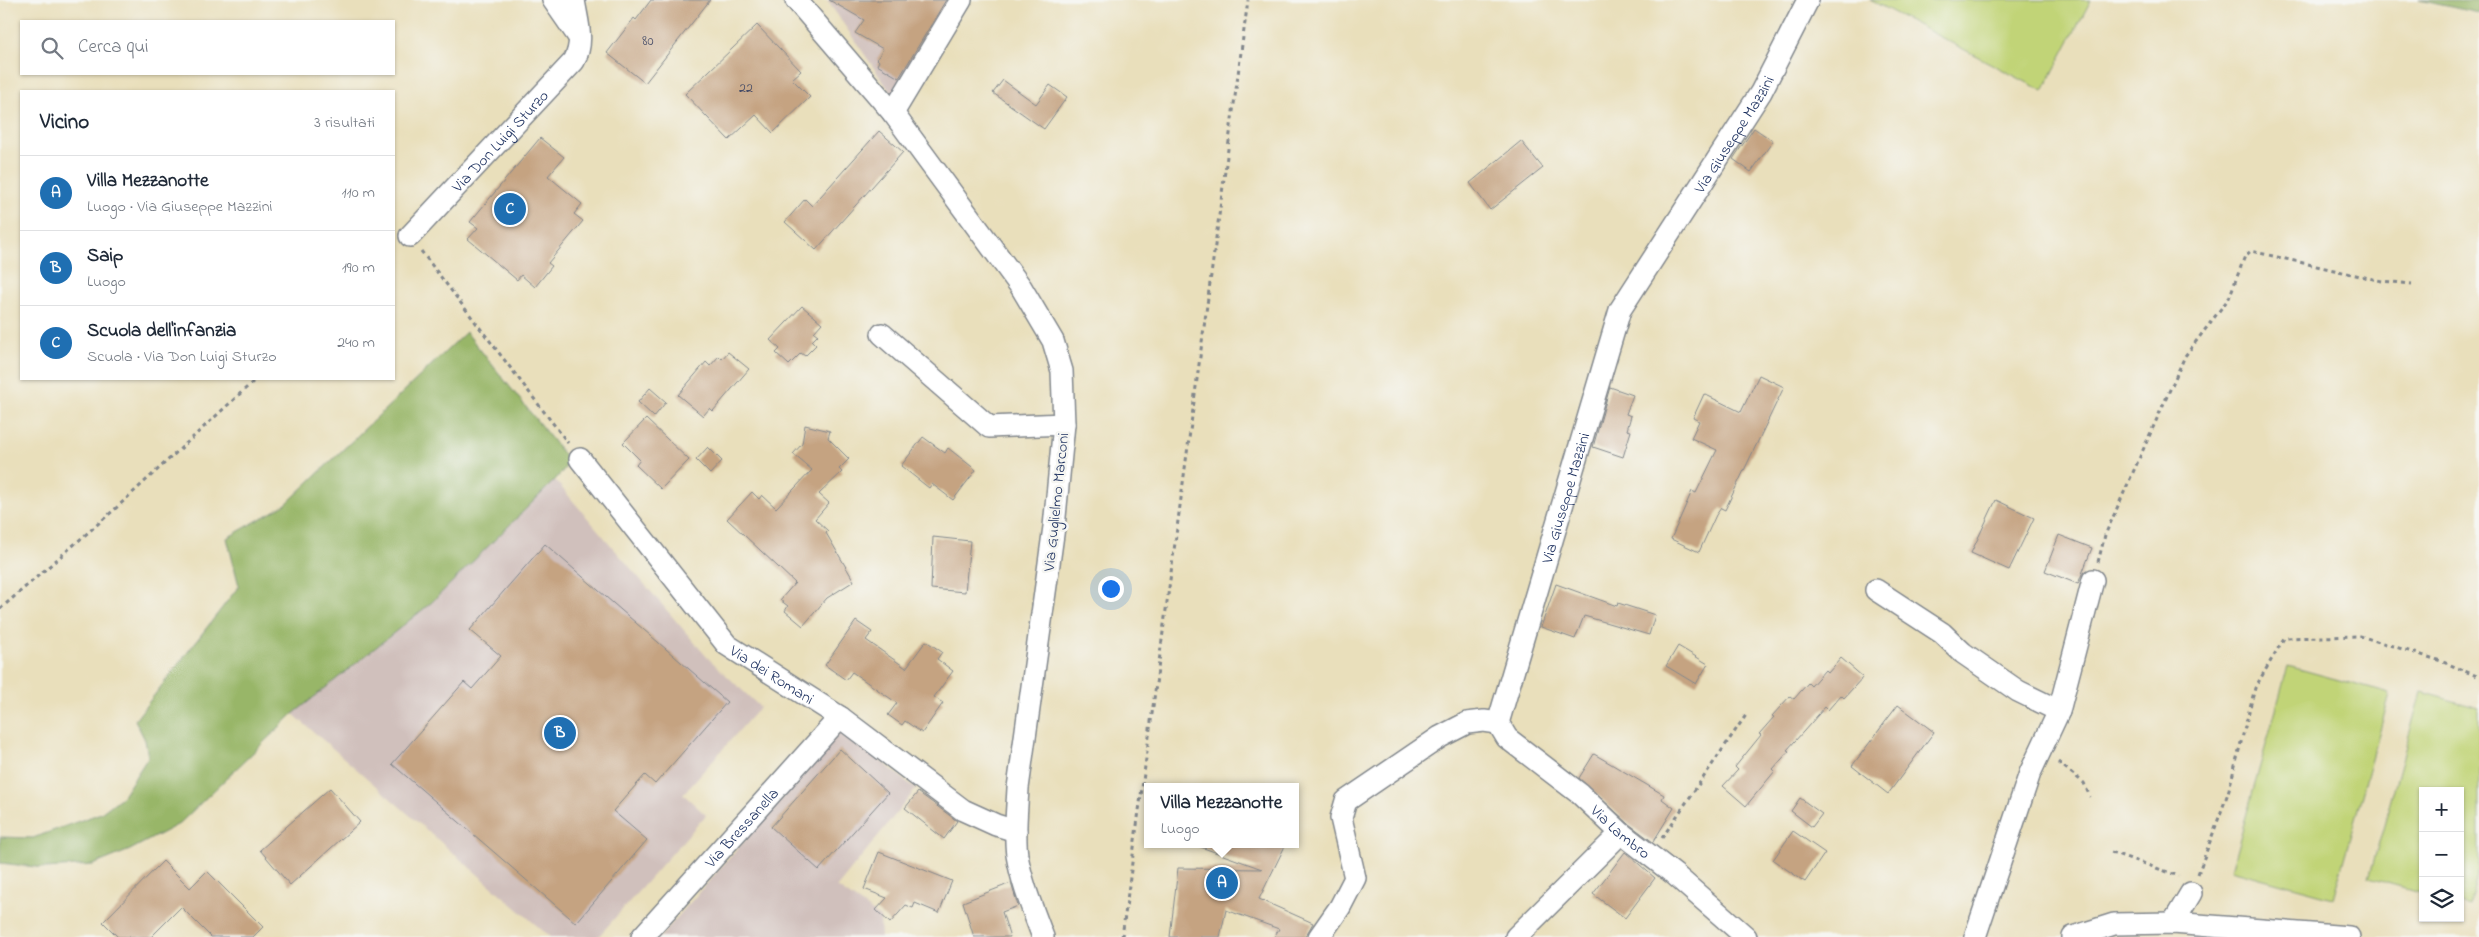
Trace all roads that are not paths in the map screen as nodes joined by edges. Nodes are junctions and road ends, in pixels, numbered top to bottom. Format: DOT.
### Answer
graph roads {
  1 [pos="553,0"];
  2 [pos="574,0"];
  3 [pos="796,0"];
  4 [pos="961,0"];
  5 [pos="1808,0"];
  6 [pos="581,40"];
  7 [pos="894,112"];
  8 [pos="410,236"];
  9 [pos="882,334"];
  10 [pos="1064,424"];
  11 [pos="580,459"];
  12 [pos="2093,580"];
  13 [pos="1876,590"];
  14 [pos="2059,711"];
  15 [pos="840,717"];
  16 [pos="1498,723"];
  17 [pos="1016,831"];
  18 [pos="1621,833"];
  19 [pos="2194,888"];
  20 [pos="2173,923"];
  21 [pos="642,937"];
  22 [pos="1043,937"];
  23 [pos="1319,937"];
  24 [pos="1516,937"];
  25 [pos="1746,937"];
  26 [pos="1975,937"];
  27 [pos="2073,937"];
  28 [pos="2349,937"];
  1 -- 6 [label="street"];
  2 -- 6 [label="street"];
  3 -- 7 [label="street, Via Guglielmo Marconi"];
  4 -- 7 [label="street"];
  5 -- 16 [label="street, Via Giuseppe Mazzini"];
  6 -- 8 [label="street, Via Don Luigi Sturzo"];
  7 -- 10 [label="street, Via Guglielmo Marconi"];
  9 -- 10 [label="street"];
  10 -- 17 [label="street, Via Guglielmo Marconi"];
  11 -- 15 [label="street, Via dei Romani"];
  12 -- 14 [label="street"];
  13 -- 14 [label="street"];
  14 -- 26 [label="street"];
  15 -- 17 [label="street, Via dei Romani"];
  15 -- 21 [label="street, Via Bressanella"];
  16 -- 18 [label="street, Via Lambro"];
  16 -- 23 [label="street"];
  17 -- 22 [label="street, Via Guglielmo Marconi"];
  18 -- 24 [label="street"];
  18 -- 25 [label="street, Via Lambro"];
  19 -- 20 [label="street"];
  20 -- 27 [label="street"];
  20 -- 28 [label="street"];
}
